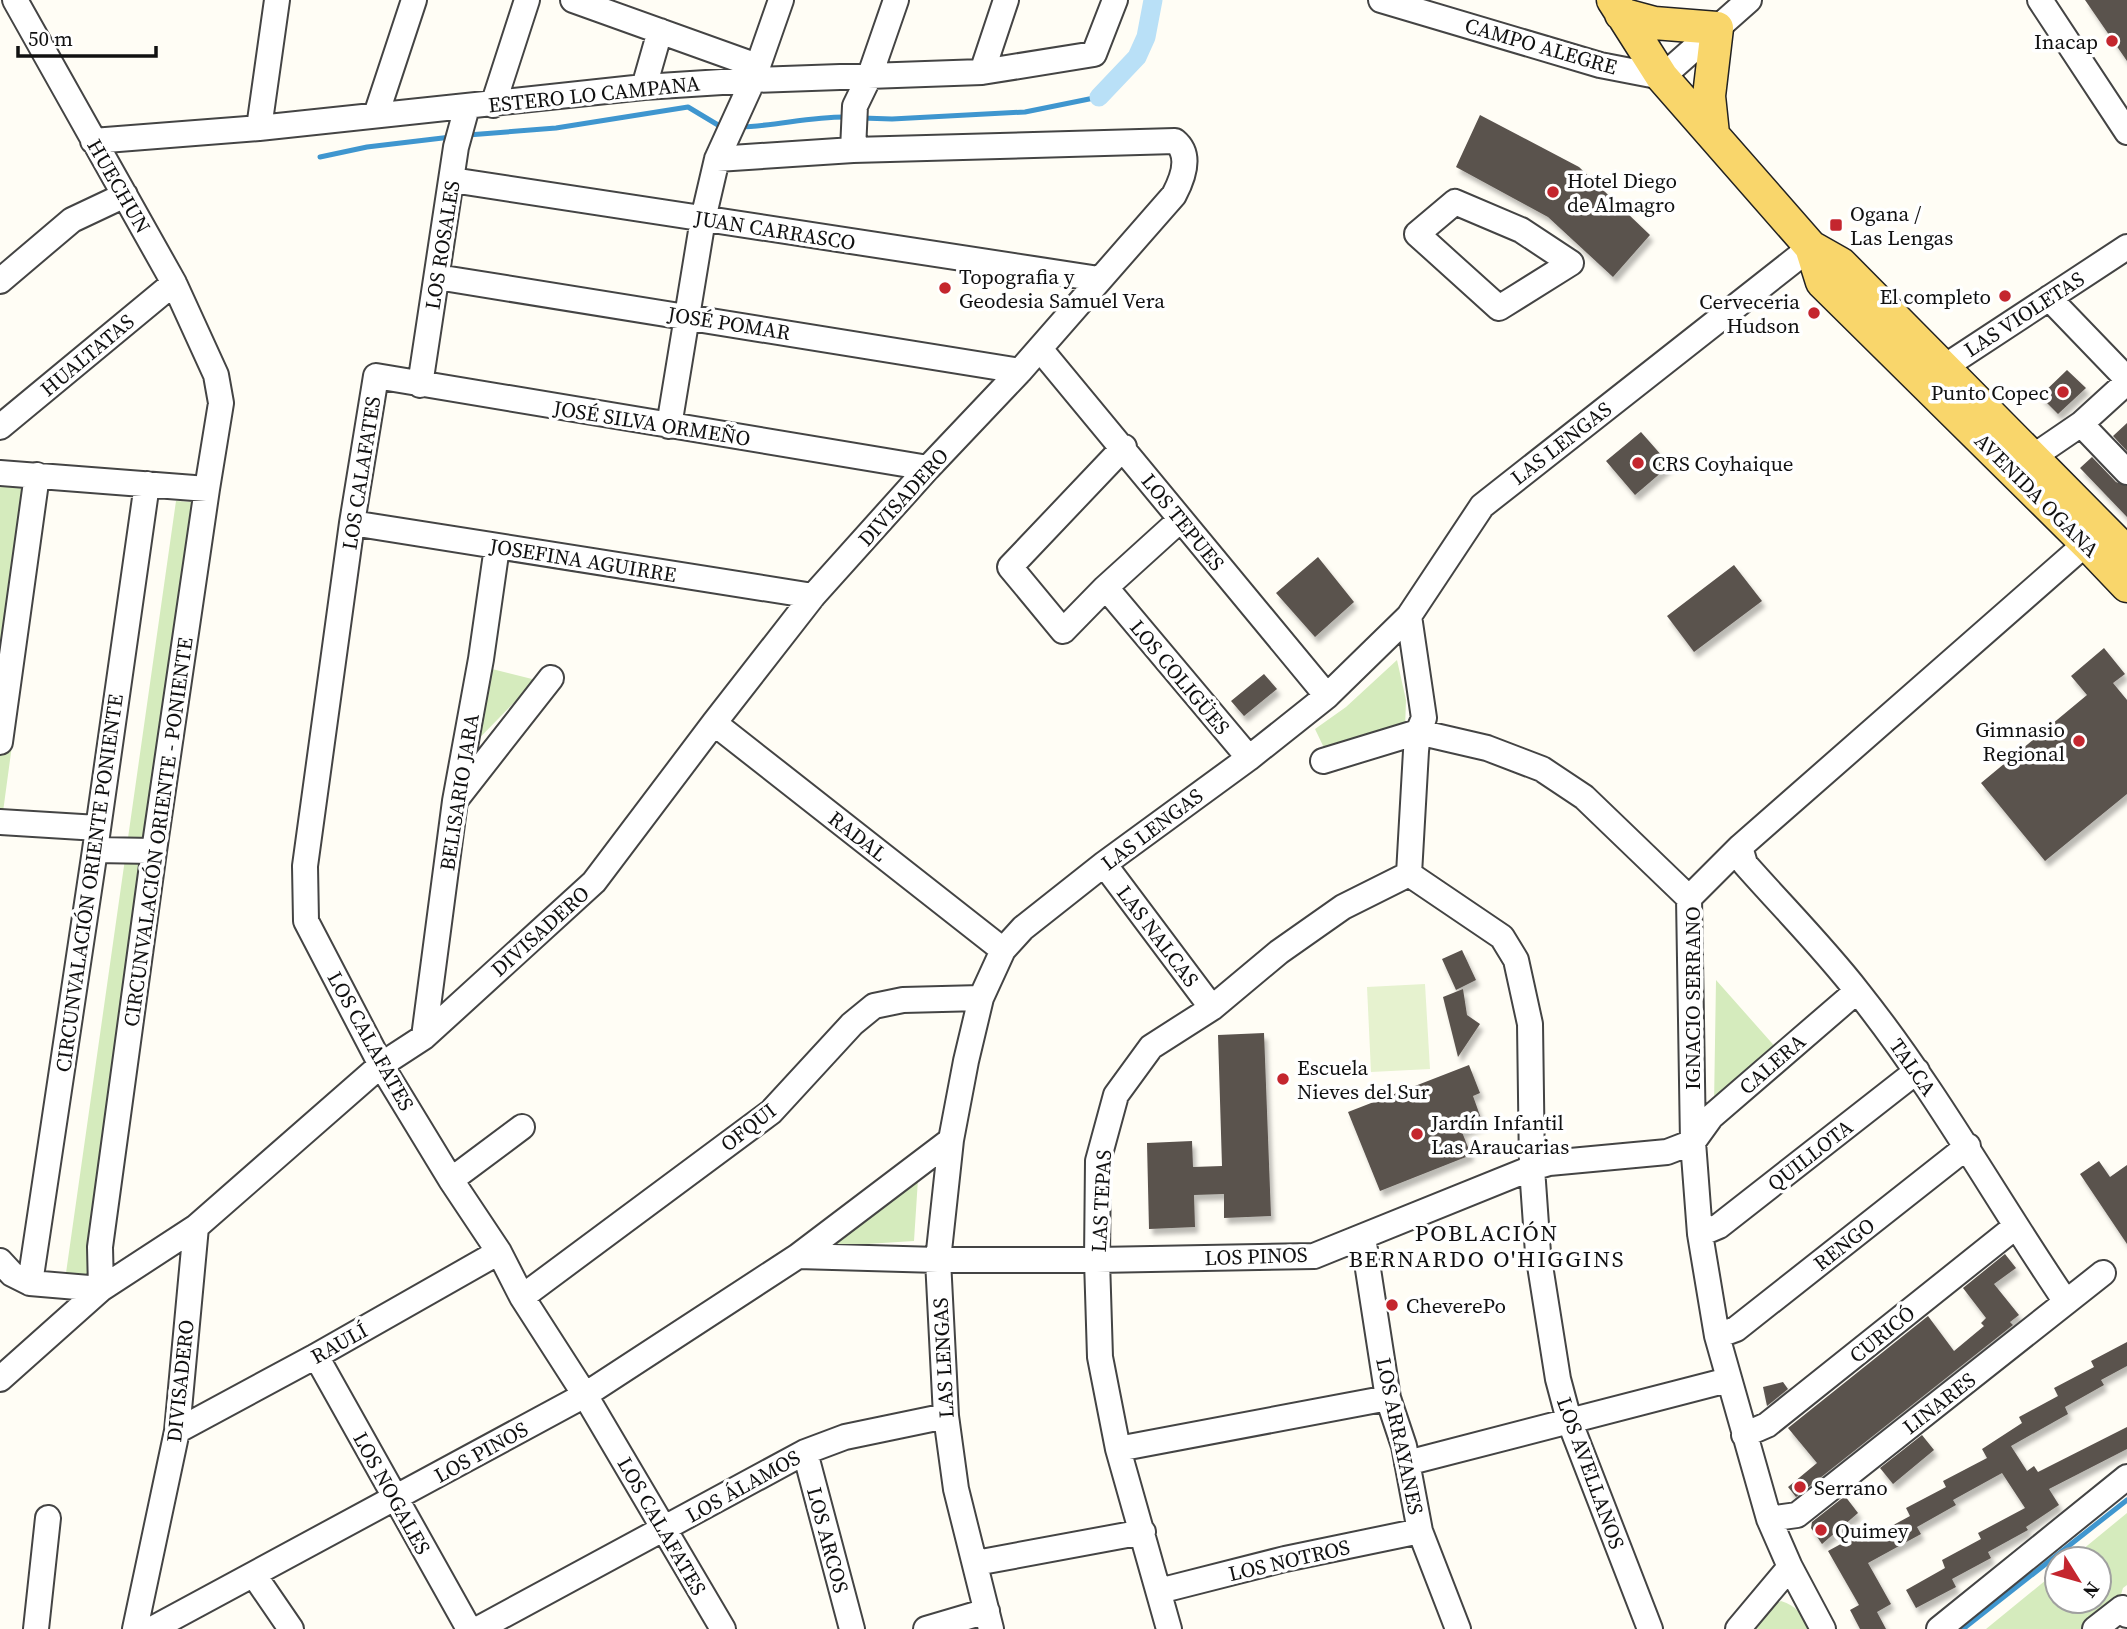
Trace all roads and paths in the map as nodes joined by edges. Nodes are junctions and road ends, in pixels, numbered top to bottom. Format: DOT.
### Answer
graph roads {
  1 [pos="15,0"];
  2 [pos="277,0"];
  3 [pos="414,0"];
  4 [pos="527,0"];
  5 [pos="573,0"];
  6 [pos="781,0"];
  7 [pos="895,0"];
  8 [pos="1006,0"];
  9 [pos="1115,0"];
  10 [pos="1381,0"];
  11 [pos="1749,0"];
  12 [pos="2040,0"];
  13 [pos="1617,7"];
  14 [pos="1717,27"];
  15 [pos="660,31"];
  16 [pos="982,72"];
  17 [pos="755,73"];
  18 [pos="870,75"];
  19 [pos="1662,77"];
  20 [pos="644,87"];
  21 [pos="493,105"];
  22 [pos="465,113"];
  23 [pos="376,115"];
  24 [pos="259,128"];
  25 [pos="854,129"];
  26 [pos="2127,132"];
  27 [pos="1713,134"];
  28 [pos="93,141"];
  29 [pos="720,152"];
  30 [pos="452,180"];
  31 [pos="125,195"];
  32 [pos="704,219"];
  33 [pos="1811,247"];
  34 [pos="2127,247"];
  35 [pos="1571,263"];
  36 [pos="437,277"];
  37 [pos="1099,279"];
  38 [pos="0,281"];
  39 [pos="174,283"];
  40 [pos="2049,298"];
  41 [pos="687,316"];
  42 [pos="1041,349"];
  43 [pos="1020,371"];
  44 [pos="1933,374"];
  45 [pos="216,375"];
  46 [pos="376,376"];
  47 [pos="2127,381"];
  48 [pos="421,385"];
  49 [pos="2081,424"];
  50 [pos="669,426"];
  51 [pos="0,428"];
  52 [pos="1124,447"];
  53 [pos="2031,455"];
  54 [pos="928,468"];
  55 [pos="2127,472"];
  56 [pos="0,473"];
  57 [pos="37,475"];
  58 [pos="147,484"];
  59 [pos="207,489"];
  60 [pos="1180,520"];
  61 [pos="352,523"];
  62 [pos="2094,536"];
  63 [pos="497,547"];
  64 [pos="2127,553"];
  65 [pos="2127,586"];
  66 [pos="1112,595"];
  67 [pos="814,596"];
  68 [pos="1409,617"];
  69 [pos="551,678"];
  70 [pos="1326,696"];
  71 [pos="713,723"];
  72 [pos="1418,732"];
  73 [pos="0,742"];
  74 [pos="1249,758"];
  75 [pos="1323,761"];
  76 [pos="455,802"];
  77 [pos="0,822"];
  78 [pos="97,839"];
  79 [pos="1740,847"];
  80 [pos="154,850"];
  81 [pos="1104,864"];
  82 [pos="1409,874"];
  83 [pos="1689,898"];
  84 [pos="1003,950"];
  85 [pos="1857,991"];
  86 [pos="981,998"];
  87 [pos="1212,1008"];
  88 [pos="424,1037"];
  89 [pos="382,1065"];
  90 [pos="1917,1071"];
  91 [pos="522,1128"];
  92 [pos="951,1140"];
  93 [pos="1693,1142"];
  94 [pos="1968,1146"];
  95 [pos="1532,1168"];
  96 [pos="451,1180"];
  97 [pos="196,1227"];
  98 [pos="2015,1227"];
  99 [pos="1700,1234"];
  100 [pos="1363,1237"];
  101 [pos="499,1252"];
  102 [pos="799,1256"];
  103 [pos="938,1260"];
  104 [pos="1097,1260"];
  105 [pos="0,1261"];
  106 [pos="2104,1272"];
  107 [pos="30,1283"];
  108 [pos="101,1289"];
  109 [pos="522,1297"];
  110 [pos="2066,1302"];
  111 [pos="1717,1336"];
  112 [pos="316,1356"];
  113 [pos="0,1380"];
  114 [pos="1728,1380"];
  115 [pos="585,1395"];
  116 [pos="1388,1398"];
  117 [pos="946,1416"];
  118 [pos="1569,1420"];
  119 [pos="177,1431"];
  120 [pos="1744,1434"];
  121 [pos="1118,1449"];
  122 [pos="805,1452"];
  123 [pos="1407,1463"];
  124 [pos="2127,1477"];
  125 [pos="396,1499"];
  126 [pos="48,1518"];
  127 [pos="1769,1520"];
  128 [pos="664,1529"];
  129 [pos="1420,1531"];
  130 [pos="1143,1532"];
  131 [pos="976,1563"];
  132 [pos="1790,1567"];
  133 [pos="254,1575"];
  134 [pos="1159,1591"];
  135 [pos="2127,1615"];
  136 [pos="989,1620"];
  137 [pos="36,1629"];
  138 [pos="135,1629"];
  139 [pos="152,1629"];
  140 [pos="291,1629"];
  141 [pos="470,1629"];
  142 [pos="478,1629"];
  143 [pos="723,1629"];
  144 [pos="852,1629"];
  145 [pos="926,1629"];
  146 [pos="1169,1629"];
  147 [pos="1458,1629"];
  148 [pos="1650,1629"];
  149 [pos="1738,1629"];
  150 [pos="1823,1629"];
  151 [pos="1939,1629"];
  152 [pos="2095,1629"];
  1 -- 28 [label="street, HUECHUN"];
  2 -- 24 [label="street"];
  3 -- 23 [label="street"];
  4 -- 21 [label="street"];
  5 -- 15 [label="street"];
  6 -- 17 [label="street"];
  7 -- 18 [label="street"];
  8 -- 16 [label="street"];
  9 -- 16 [label="street, ESTERO LO CAMPANA"];
  10 -- 19 [label="street, CAMPO ALEGRE"];
  11 -- 14 [label="street"];
  12 -- 26 [label="street"];
  13 -- 14 [label="main road"];
  13 -- 19 [label="main road, AVENIDA OGANA"];
  14 -- 19 [label="street"];
  14 -- 27 [label="main road"];
  15 -- 17 [label="street"];
  15 -- 20 [label="street"];
  16 -- 18 [label="street, ESTERO LO CAMPANA"];
  17 -- 18 [label="street, ESTERO LO CAMPANA"];
  17 -- 20 [label="street, ESTERO LO CAMPANA"];
  17 -- 29 [label="street"];
  18 -- 25 [label="street"];
  19 -- 27 [label="main road, AVENIDA OGANA"];
  20 -- 21 [label="street, ESTERO LO CAMPANA"];
  21 -- 22 [label="street, ESTERO LO CAMPANA"];
  22 -- 23 [label="street, ESTERO LO CAMPANA"];
  22 -- 30 [label="street, LOS ROSALES"];
  23 -- 24 [label="street, ESTERO LO CAMPANA"];
  24 -- 28 [label="street, ESTERO LO CAMPANA"];
  25 -- 29 [label="street"];
  25 -- 37 [label="street, DIVISADERO"];
  27 -- 33 [label="main road, AVENIDA OGANA"];
  28 -- 31 [label="street, HUECHUN"];
  29 -- 32 [label="street"];
  30 -- 32 [label="street, JUAN CARRASCO"];
  30 -- 36 [label="street, LOS ROSALES"];
  31 -- 38 [label="street"];
  31 -- 39 [label="street, HUECHUN"];
  32 -- 37 [label="street, JUAN CARRASCO"];
  32 -- 41 [label="street"];
  33 -- 44 [label="main road, AVENIDA OGANA"];
  33 -- 68 [label="street, LAS LENGAS"];
  34 -- 40 [label="street, LAS VIOLETAS"];
  35 -- 35 [label="street"];
  36 -- 41 [label="street, JOSÉ POMAR"];
  36 -- 48 [label="street, LOS ROSALES"];
  37 -- 42 [label="street, DIVISADERO"];
  39 -- 45 [label="street, HUECHUN"];
  39 -- 51 [label="street, HUALTATAS"];
  40 -- 44 [label="street, LAS VIOLETAS"];
  40 -- 47 [label="street"];
  41 -- 43 [label="street, JOSÉ POMAR"];
  41 -- 50 [label="street"];
  42 -- 43 [label="street, DIVISADERO"];
  42 -- 52 [label="street, LOS TEPUES"];
  43 -- 54 [label="street, DIVISADERO"];
  44 -- 53 [label="main road, AVENIDA OGANA"];
  44 -- 62 [label="main road, AVENIDA OGANA"];
  45 -- 59 [label="street, CIRCUNVALACIÓN ORIENTE - PONIENTE"];
  46 -- 48 [label="street, JOSÉ SILVA ORMEÑO"];
  46 -- 61 [label="street, LOS CALAFATES"];
  47 -- 49 [label="street"];
  48 -- 50 [label="street, JOSÉ SILVA ORMEÑO"];
  49 -- 53 [label="street"];
  49 -- 55 [label="street"];
  50 -- 54 [label="street, JOSÉ SILVA ORMEÑO"];
  52 -- 60 [label="street, LOS TEPUES"];
  52 -- 60 [label="street"];
  53 -- 62 [label="main road, AVENIDA OGANA"];
  54 -- 67 [label="street, DIVISADERO"];
  56 -- 57 [label="street"];
  57 -- 58 [label="street"];
  57 -- 73 [label="street"];
  58 -- 59 [label="street"];
  58 -- 78 [label="street, CIRCUNVALACIÓN ORIENTE PONIENTE"];
  59 -- 80 [label="street, CIRCUNVALACIÓN ORIENTE - PONIENTE"];
  60 -- 70 [label="street, LOS TEPUES"];
  61 -- 63 [label="street, JOSEFINA AGUIRRE"];
  61 -- 89 [label="street, LOS CALAFATES"];
  62 -- 64 [label="main road, AVENIDA OGANA"];
  62 -- 65 [label="main road, AVENIDA OGANA"];
  62 -- 79 [label="street, IGNACIO SERRANO"];
  63 -- 67 [label="street, JOSEFINA AGUIRRE"];
  63 -- 76 [label="street, BELISARIO JARA"];
  66 -- 74 [label="street, LOS COLIGÜES"];
  67 -- 71 [label="street, DIVISADERO"];
  68 -- 70 [label="street, LAS LENGAS"];
  68 -- 72 [label="street"];
  69 -- 76 [label="street"];
  70 -- 74 [label="street, LAS LENGAS"];
  71 -- 84 [label="street, RADAL"];
  71 -- 88 [label="street, DIVISADERO"];
  72 -- 75 [label="street"];
  72 -- 82 [label="street"];
  72 -- 83 [label="street"];
  74 -- 81 [label="street, LAS LENGAS"];
  76 -- 88 [label="street, BELISARIO JARA"];
  77 -- 78 [label="street"];
  78 -- 80 [label="street"];
  78 -- 107 [label="street, CIRCUNVALACIÓN ORIENTE PONIENTE"];
  79 -- 83 [label="street, IGNACIO SERRANO"];
  79 -- 85 [label="street, TALCA"];
  80 -- 108 [label="street, CIRCUNVALACIÓN ORIENTE - PONIENTE"];
  81 -- 84 [label="street, LAS LENGAS"];
  81 -- 87 [label="street, LAS NALCAS"];
  82 -- 87 [label="street, LAS TEPAS"];
  82 -- 95 [label="street, LOS AVELLANOS"];
  83 -- 93 [label="street, IGNACIO SERRANO"];
  84 -- 86 [label="street, LAS LENGAS"];
  85 -- 90 [label="street, TALCA"];
  85 -- 93 [label="street, CALERA"];
  86 -- 92 [label="street, LAS LENGAS"];
  86 -- 109 [label="street, OFQUI"];
  87 -- 104 [label="street, LAS TEPAS"];
  88 -- 89 [label="street, DIVISADERO"];
  89 -- 96 [label="street, LOS CALAFATES"];
  89 -- 97 [label="street, DIVISADERO"];
  90 -- 94 [label="street, TALCA"];
  90 -- 99 [label="street, QUILLOTA"];
  91 -- 96 [label="street"];
  92 -- 102 [label="street, LOS PINOS"];
  92 -- 103 [label="street, LAS LENGAS"];
  93 -- 95 [label="street, LOS PINOS"];
  93 -- 99 [label="street, IGNACIO SERRANO"];
  94 -- 98 [label="street, TALCA"];
  94 -- 111 [label="street, RENGO"];
  95 -- 100 [label="street, LOS PINOS"];
  95 -- 118 [label="street, LOS AVELLANOS"];
  96 -- 101 [label="street, LOS CALAFATES"];
  97 -- 108 [label="street"];
  97 -- 119 [label="street, DIVISADERO"];
  98 -- 110 [label="street, TALCA"];
  98 -- 120 [label="street, CURICÓ"];
  99 -- 111 [label="street, IGNACIO SERRANO"];
  100 -- 104 [label="street, LOS PINOS"];
  100 -- 116 [label="street, LOS ARRAYANES"];
  101 -- 109 [label="street, LOS CALAFATES"];
  101 -- 112 [label="street, RAULÍ"];
  102 -- 103 [label="street, LOS PINOS"];
  102 -- 115 [label="street, LOS PINOS"];
  103 -- 104 [label="street, LOS PINOS"];
  103 -- 117 [label="street, LAS LENGAS"];
  104 -- 121 [label="street, LAS TEPAS"];
  105 -- 107 [label="street"];
  106 -- 110 [label="street, LINARES"];
  107 -- 108 [label="street"];
  108 -- 113 [label="street"];
  109 -- 115 [label="street, LOS CALAFATES"];
  110 -- 127 [label="street, LINARES"];
  111 -- 114 [label="street, IGNACIO SERRANO"];
  112 -- 119 [label="street, RAULÍ"];
  112 -- 125 [label="street, LOS NOGALES"];
  114 -- 118 [label="street"];
  114 -- 120 [label="street, IGNACIO SERRANO"];
  115 -- 125 [label="street, LOS PINOS"];
  115 -- 128 [label="street, LOS CALAFATES"];
  116 -- 121 [label="street"];
  116 -- 123 [label="street, LOS ARRAYANES"];
  117 -- 122 [label="street, LOS ÁLAMOS"];
  117 -- 131 [label="street, LAS LENGAS"];
  118 -- 123 [label="street"];
  118 -- 148 [label="street, LOS AVELLANOS"];
  119 -- 138 [label="street, DIVISADERO"];
  120 -- 127 [label="street, IGNACIO SERRANO"];
  121 -- 130 [label="street, LAS TEPAS"];
  122 -- 128 [label="street, LOS ÁLAMOS"];
  122 -- 144 [label="street, LOS ARCOS"];
  123 -- 129 [label="street, LOS ARRAYANES"];
  124 -- 151 [label="street"];
  125 -- 133 [label="street, LOS PINOS"];
  125 -- 141 [label="street, LOS NOGALES"];
  126 -- 137 [label="street"];
  127 -- 132 [label="street, IGNACIO SERRANO"];
  128 -- 142 [label="street, LOS ÁLAMOS"];
  128 -- 143 [label="street, LOS CALAFATES"];
  129 -- 134 [label="street, LOS NOTROS"];
  129 -- 147 [label="street, LOS ARRAYANES"];
  130 -- 131 [label="street"];
  130 -- 134 [label="street, LAS TEPAS"];
  131 -- 136 [label="street, LAS LENGAS"];
  132 -- 149 [label="street"];
  132 -- 150 [label="street, IGNACIO SERRANO"];
  133 -- 139 [label="street, LOS PINOS"];
  133 -- 140 [label="street"];
  134 -- 146 [label="street, LAS TEPAS"];
  135 -- 152 [label="street"];
  136 -- 145 [label="street"];
}
